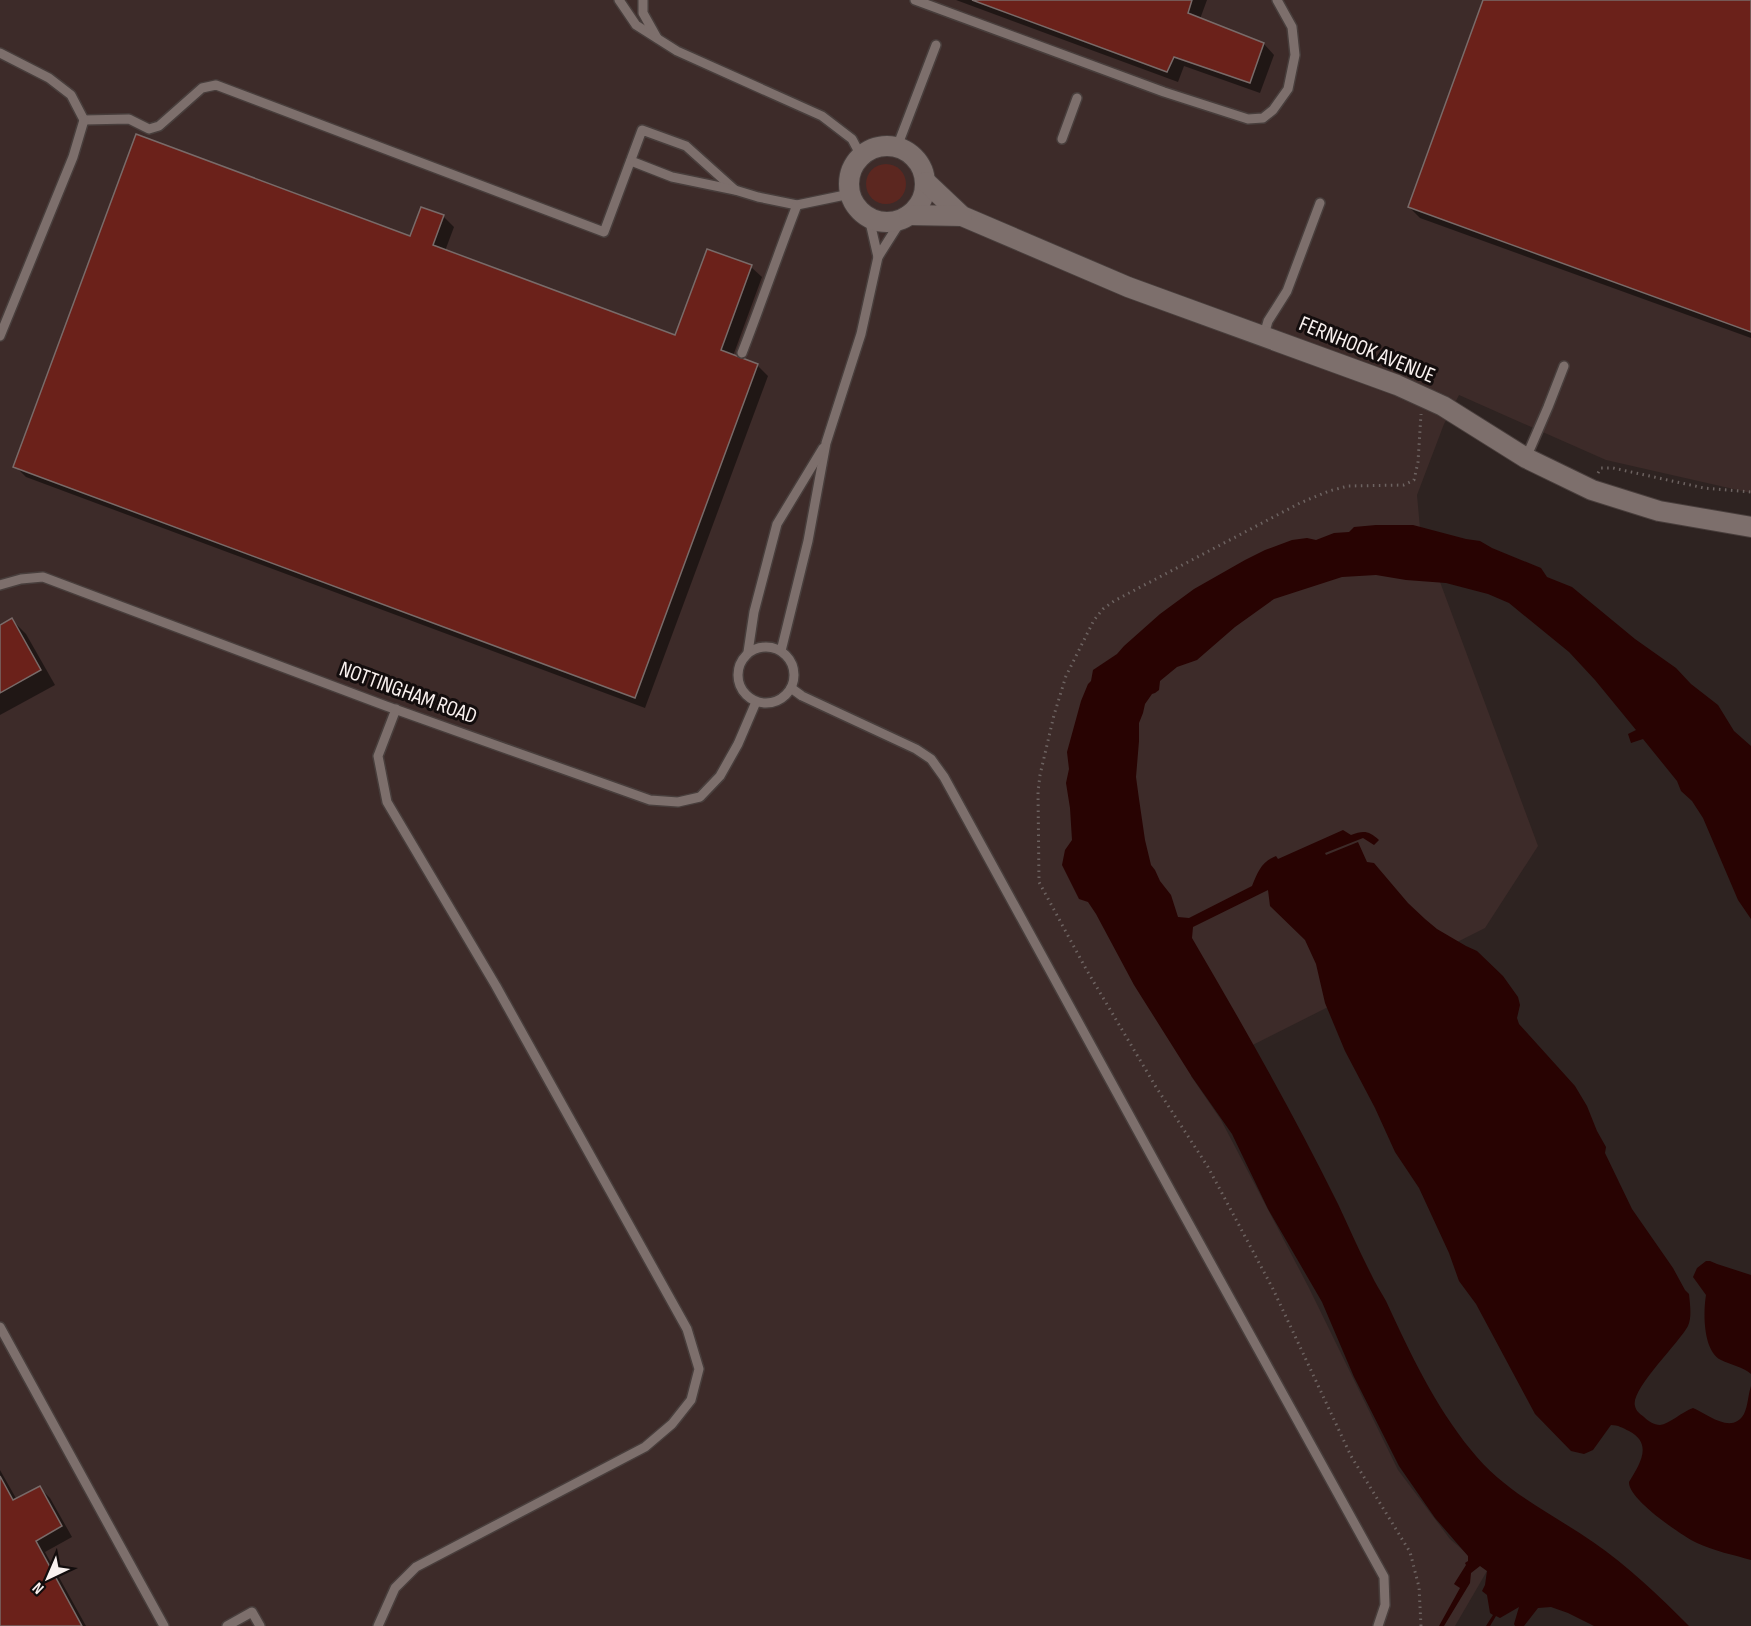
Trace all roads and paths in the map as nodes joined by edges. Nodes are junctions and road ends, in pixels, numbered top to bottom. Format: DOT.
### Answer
graph roads {
  1 [pos="619,0"];
  2 [pos="643,0"];
  3 [pos="915,0"];
  4 [pos="1277,0"];
  5 [pos="658,40"];
  6 [pos="936,45"];
  7 [pos="0,53"];
  8 [pos="1077,98"];
  9 [pos="84,120"];
  10 [pos="1062,139"];
  11 [pos="897,147"];
  12 [pos="861,156"];
  13 [pos="631,161"];
  14 [pos="926,182"];
  15 [pos="735,190"];
  16 [pos="850,194"];
  17 [pos="1320,203"];
  18 [pos="797,204"];
  19 [pos="962,216"];
  20 [pos="906,217"];
  21 [pos="869,218"];
  22 [pos="878,257"];
  23 [pos="1264,335"];
  24 [pos="0,336"];
  25 [pos="742,353"];
  26 [pos="1564,366"];
  27 [pos="1421,396"];
  28 [pos="826,443"];
  29 [pos="1526,458"];
  30 [pos="1592,490"];
  31 [pos="1751,492"];
  32 [pos="1751,527"];
  33 [pos="0,585"];
  34 [pos="780,651"];
  35 [pos="748,652"];
  36 [pos="791,688"];
  37 [pos="756,702"];
  38 [pos="396,710"];
  39 [pos="0,1327"];
  40 [pos="164,1626"];
  41 [pos="227,1626"];
  42 [pos="260,1626"];
  43 [pos="378,1626"];
  44 [pos="1378,1626"];
  45 [pos="1421,1626"];
  1 -- 5 [label="lane"];
  2 -- 5 [label="lane"];
  3 -- 4 [label="lane"];
  5 -- 12 [label="lane"];
  6 -- 11 [label="lane"];
  7 -- 9 [label="lane"];
  8 -- 10 [label="lane"];
  9 -- 13 [label="lane"];
  9 -- 24 [label="lane"];
  11 -- 12 [label="street"];
  11 -- 14 [label="street"];
  12 -- 16 [label="street"];
  13 -- 15 [label="lane"];
  13 -- 15 [label="lane"];
  14 -- 19 [label="street, FERNHOOK AVENUE"];
  14 -- 20 [label="street"];
  15 -- 18 [label="lane"];
  16 -- 18 [label="lane"];
  16 -- 21 [label="street"];
  17 -- 23 [label="lane"];
  18 -- 25 [label="lane"];
  19 -- 20 [label="street, FERNHOOK AVENUE"];
  19 -- 23 [label="street, FERNHOOK AVENUE"];
  20 -- 21 [label="street"];
  20 -- 22 [label="lane"];
  21 -- 22 [label="lane"];
  22 -- 28 [label="lane"];
  23 -- 27 [label="street, FERNHOOK AVENUE"];
  26 -- 29 [label="lane"];
  27 -- 29 [label="street, FERNHOOK AVENUE"];
  27 -- 45 [label="path"];
  28 -- 34 [label="lane"];
  28 -- 35 [label="lane"];
  29 -- 30 [label="street, FERNHOOK AVENUE"];
  30 -- 31 [label="path"];
  30 -- 32 [label="street, FERNHOOK AVENUE"];
  33 -- 38 [label="lane, NOTTINGHAM ROAD"];
  34 -- 35 [label="lane"];
  34 -- 36 [label="lane"];
  35 -- 37 [label="lane"];
  36 -- 37 [label="lane"];
  36 -- 44 [label="lane"];
  37 -- 38 [label="lane, NOTTINGHAM ROAD"];
  38 -- 43 [label="lane"];
  39 -- 40 [label="lane"];
  41 -- 42 [label="lane"];
}
